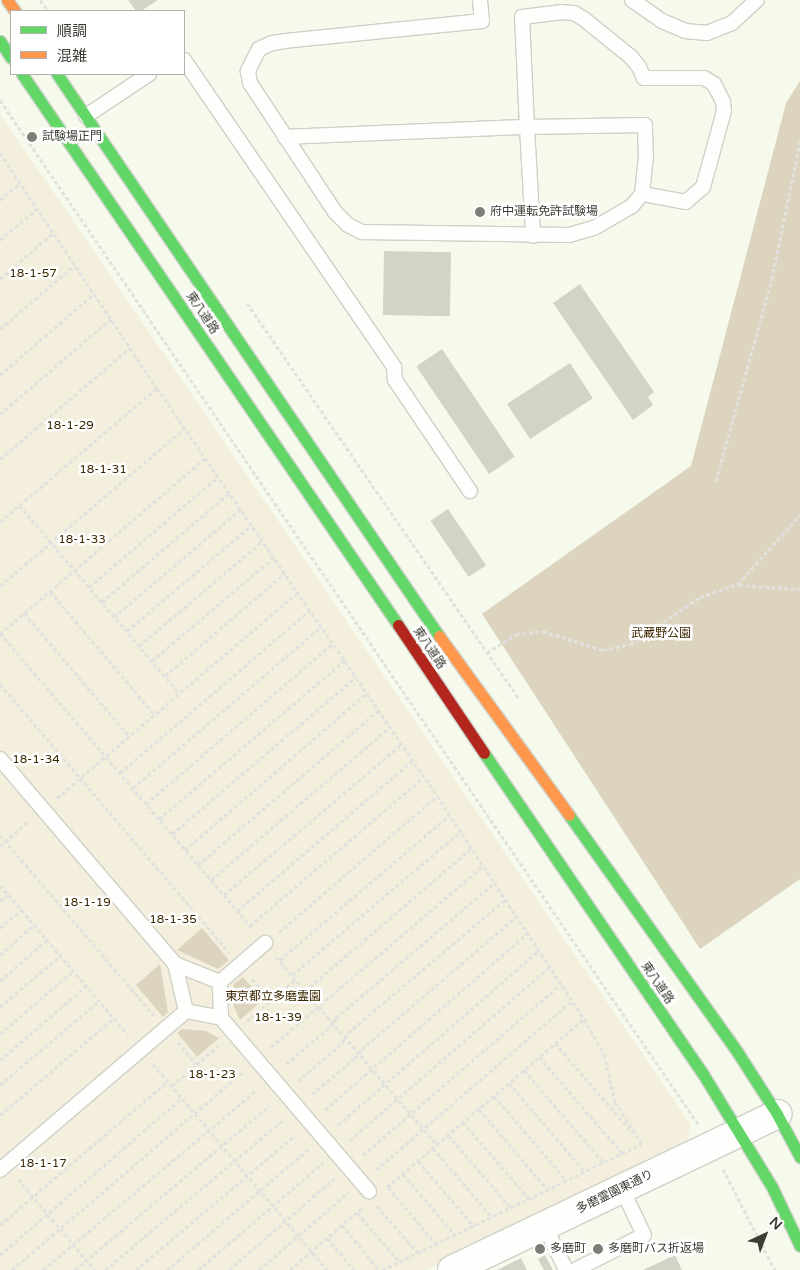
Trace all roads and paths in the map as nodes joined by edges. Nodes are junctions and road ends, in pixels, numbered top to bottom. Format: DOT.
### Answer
graph roads {
  1 [pos="480,0"];
  2 [pos="632,0"];
  3 [pos="757,0"];
  4 [pos="0,41"];
  5 [pos="10,56"];
  6 [pos="185,61"];
  7 [pos="23,75"];
  8 [pos="58,75"];
  9 [pos="148,75"];
  10 [pos="0,100"];
  11 [pos="86,116"];
  12 [pos="24,126"];
  13 [pos="527,127"];
  14 [pos="19,129"];
  15 [pos="285,137"];
  16 [pos="800,141"];
  17 [pos="0,153"];
  18 [pos="2,159"];
  19 [pos="20,183"];
  20 [pos="642,194"];
  21 [pos="0,200"];
  22 [pos="37,209"];
  23 [pos="54,233"];
  24 [pos="533,236"];
  25 [pos="0,240"];
  26 [pos="75,265"];
  27 [pos="0,279"];
  28 [pos="94,294"];
  29 [pos="245,300"];
  30 [pos="111,319"];
  31 [pos="0,329"];
  32 [pos="130,348"];
  33 [pos="0,375"];
  34 [pos="157,388"];
  35 [pos="0,414"];
  36 [pos="184,428"];
  37 [pos="206,458"];
  38 [pos="0,459"];
  39 [pos="218,477"];
  40 [pos="716,481"];
  41 [pos="470,491"];
  42 [pos="229,493"];
  43 [pos="19,505"];
  44 [pos="240,509"];
  45 [pos="800,516"];
  46 [pos="0,522"];
  47 [pos="252,525"];
  48 [pos="263,541"];
  49 [pos="51,542"];
  50 [pos="274,557"];
  51 [pos="74,570"];
  52 [pos="285,573"];
  53 [pos="738,584"];
  54 [pos="0,586"];
  55 [pos="89,587"];
  56 [pos="800,589"];
  57 [pos="50,592"];
  58 [pos="298,592"];
  59 [pos="102,602"];
  60 [pos="310,610"];
  61 [pos="24,613"];
  62 [pos="114,617"];
  63 [pos="321,627"];
  64 [pos="127,632"];
  65 [pos="0,634"];
  66 [pos="333,644"];
  67 [pos="139,646"];
  68 [pos="487,653"];
  69 [pos="345,660"];
  70 [pos="152,661"];
  71 [pos="165,676"];
  72 [pos="356,677"];
  73 [pos="0,684"];
  74 [pos="179,693"];
  75 [pos="367,694"];
  76 [pos="520,701"];
  77 [pos="378,710"];
  78 [pos="154,714"];
  79 [pos="390,727"];
  80 [pos="129,736"];
  81 [pos="402,744"];
  82 [pos="105,756"];
  83 [pos="0,759"];
  84 [pos="413,760"];
  85 [pos="120,773"];
  86 [pos="424,777"];
  87 [pos="80,778"];
  88 [pos="133,788"];
  89 [pos="437,796"];
  90 [pos="146,804"];
  91 [pos="43,809"];
  92 [pos="450,814"];
  93 [pos="159,819"];
  94 [pos="461,831"];
  95 [pos="172,834"];
  96 [pos="0,835"];
  97 [pos="6,841"];
  98 [pos="0,846"];
  99 [pos="472,848"];
  100 [pos="185,850"];
  101 [pos="198,865"];
  102 [pos="483,866"];
  103 [pos="211,880"];
  104 [pos="494,883"];
  105 [pos="0,885"];
  106 [pos="8,894"];
  107 [pos="224,896"];
  108 [pos="506,899"];
  109 [pos="0,901"];
  110 [pos="21,910"];
  111 [pos="237,911"];
  112 [pos="517,916"];
  113 [pos="34,925"];
  114 [pos="250,926"];
  115 [pos="0,928"];
  116 [pos="528,933"];
  117 [pos="47,940"];
  118 [pos="265,944"];
  119 [pos="539,950"];
  120 [pos="0,955"];
  121 [pos="60,956"];
  122 [pos="280,960"];
  123 [pos="175,964"];
  124 [pos="240,965"];
  125 [pos="550,967"];
  126 [pos="73,971"];
  127 [pos="292,975"];
  128 [pos="0,981"];
  129 [pos="220,982"];
  130 [pos="561,984"];
  131 [pos="86,986"];
  132 [pos="305,991"];
  133 [pos="99,1001"];
  134 [pos="271,1001"];
  135 [pos="572,1001"];
  136 [pos="319,1006"];
  137 [pos="0,1007"];
  138 [pos="186,1011"];
  139 [pos="114,1018"];
  140 [pos="221,1018"];
  141 [pos="584,1019"];
  142 [pos="333,1023"];
  143 [pos="330,1028"];
  144 [pos="166,1029"];
  145 [pos="0,1034"];
  146 [pos="130,1037"];
  147 [pos="346,1038"];
  148 [pos="342,1043"];
  149 [pos="555,1043"];
  150 [pos="358,1053"];
  151 [pos="539,1057"];
  152 [pos="355,1058"];
  153 [pos="0,1060"];
  154 [pos="152,1063"];
  155 [pos="196,1064"];
  156 [pos="371,1068"];
  157 [pos="524,1070"];
  158 [pos="368,1072"];
  159 [pos="168,1082"];
  160 [pos="384,1083"];
  161 [pos="509,1083"];
  162 [pos="0,1086"];
  163 [pos="381,1087"];
  164 [pos="494,1096"];
  165 [pos="182,1098"];
  166 [pos="397,1099"];
  167 [pos="394,1102"];
  168 [pos="479,1109"];
  169 [pos="195,1113"];
  170 [pos="410,1114"];
  171 [pos="777,1114"];
  172 [pos="0,1115"];
  173 [pos="406,1117"];
  174 [pos="463,1122"];
  175 [pos="214,1126"];
  176 [pos="700,1126"];
  177 [pos="209,1129"];
  178 [pos="423,1129"];
  179 [pos="739,1131"];
  180 [pos="419,1132"];
  181 [pos="448,1135"];
  182 [pos="226,1142"];
  183 [pos="642,1144"];
  184 [pos="222,1145"];
  185 [pos="437,1145"];
  186 [pos="432,1148"];
  187 [pos="623,1154"];
  188 [pos="239,1157"];
  189 [pos="800,1157"];
  190 [pos="235,1160"];
  191 [pos="418,1161"];
  192 [pos="604,1163"];
  193 [pos="722,1166"];
  194 [pos="6,1171"];
  195 [pos="252,1172"];
  196 [pos="585,1172"];
  197 [pos="403,1174"];
  198 [pos="248,1175"];
  199 [pos="567,1181"];
  200 [pos="265,1187"];
  201 [pos="388,1187"];
  202 [pos="622,1189"];
  203 [pos="261,1190"];
  204 [pos="548,1190"];
  205 [pos="374,1194"];
  206 [pos="33,1197"];
  207 [pos="529,1199"];
  208 [pos="278,1202"];
  209 [pos="274,1205"];
  210 [pos="365,1206"];
  211 [pos="511,1208"];
  212 [pos="357,1212"];
  213 [pos="47,1214"];
  214 [pos="291,1216"];
  215 [pos="492,1217"];
  216 [pos="286,1220"];
  217 [pos="0,1225"];
  218 [pos="342,1225"];
  219 [pos="474,1226"];
  220 [pos="545,1226"];
  221 [pos="60,1229"];
  222 [pos="304,1232"];
  223 [pos="299,1235"];
  224 [pos="455,1235"];
  225 [pos="327,1238"];
  226 [pos="73,1244"];
  227 [pos="436,1244"];
  228 [pos="800,1246"];
  229 [pos="311,1250"];
  230 [pos="418,1253"];
  231 [pos="0,1255"];
  232 [pos="87,1260"];
  233 [pos="399,1262"];
  234 [pos="324,1266"];
  235 [pos="460,1268"];
  236 [pos="12,1270"];
  237 [pos="43,1270"];
  238 [pos="75,1270"];
  239 [pos="95,1270"];
  240 [pos="105,1270"];
  241 [pos="136,1270"];
  242 [pos="167,1270"];
  243 [pos="198,1270"];
  244 [pos="229,1270"];
  245 [pos="259,1270"];
  246 [pos="290,1270"];
  247 [pos="320,1270"];
  248 [pos="327,1270"];
  249 [pos="354,1270"];
  250 [pos="380,1270"];
  251 [pos="566,1270"];
  252 [pos="575,1270"];
  253 [pos="775,1270"];
  1 -- 15 [label="lane"];
  2 -- 3 [label="lane"];
  4 -- 5 [label="main road"];
  6 -- 41 [label="lane"];
  7 -- 179 [label="main road, 東八道路"];
  8 -- 11 [label="main road, 東八道路"];
  9 -- 11 [label="lane"];
  10 -- 14 [label="path"];
  11 -- 171 [label="main road, 東八道路"];
  12 -- 14 [label="path"];
  13 -- 15 [label="lane"];
  13 -- 20 [label="lane"];
  13 -- 20 [label="lane"];
  13 -- 24 [label="lane"];
  14 -- 176 [label="path"];
  15 -- 24 [label="lane"];
  16 -- 40 [label="path"];
  17 -- 18 [label="path"];
  18 -- 19 [label="path"];
  19 -- 21 [label="path"];
  19 -- 22 [label="path"];
  20 -- 24 [label="lane"];
  22 -- 23 [label="path"];
  22 -- 25 [label="path"];
  23 -- 26 [label="path"];
  23 -- 27 [label="path"];
  26 -- 28 [label="path"];
  26 -- 31 [label="path"];
  28 -- 30 [label="path"];
  28 -- 33 [label="path"];
  29 -- 68 [label="path"];
  30 -- 32 [label="path"];
  30 -- 35 [label="path"];
  32 -- 34 [label="path"];
  32 -- 38 [label="path"];
  34 -- 36 [label="path"];
  34 -- 43 [label="path"];
  36 -- 37 [label="path"];
  36 -- 49 [label="path"];
  37 -- 39 [label="path"];
  37 -- 51 [label="path"];
  39 -- 42 [label="path"];
  39 -- 55 [label="path"];
  42 -- 44 [label="path"];
  42 -- 59 [label="path"];
  43 -- 46 [label="path"];
  43 -- 49 [label="path"];
  44 -- 47 [label="path"];
  44 -- 62 [label="path"];
  45 -- 53 [label="path"];
  47 -- 48 [label="path"];
  47 -- 64 [label="path"];
  48 -- 50 [label="path"];
  48 -- 67 [label="path"];
  49 -- 51 [label="path"];
  49 -- 54 [label="path"];
  50 -- 52 [label="path"];
  50 -- 70 [label="path"];
  51 -- 55 [label="path"];
  51 -- 57 [label="path"];
  52 -- 58 [label="path"];
  52 -- 71 [label="path"];
  53 -- 56 [label="path"];
  53 -- 68 [label="path"];
  55 -- 59 [label="path"];
  57 -- 61 [label="path"];
  57 -- 78 [label="path"];
  58 -- 60 [label="path"];
  58 -- 74 [label="path"];
  59 -- 62 [label="path"];
  60 -- 63 [label="path"];
  60 -- 85 [label="path"];
  61 -- 65 [label="path"];
  61 -- 80 [label="path"];
  62 -- 64 [label="path"];
  63 -- 66 [label="path"];
  63 -- 88 [label="path"];
  64 -- 67 [label="path"];
  65 -- 82 [label="path"];
  66 -- 69 [label="path"];
  66 -- 90 [label="path"];
  67 -- 70 [label="path"];
  68 -- 76 [label="path"];
  69 -- 72 [label="path"];
  69 -- 93 [label="path"];
  70 -- 71 [label="path"];
  71 -- 74 [label="path"];
  72 -- 75 [label="path"];
  72 -- 95 [label="path"];
  73 -- 87 [label="path"];
  74 -- 78 [label="path"];
  75 -- 77 [label="path"];
  75 -- 100 [label="path"];
  77 -- 79 [label="path"];
  77 -- 101 [label="path"];
  78 -- 80 [label="path"];
  79 -- 81 [label="path"];
  79 -- 103 [label="path"];
  80 -- 82 [label="path"];
  81 -- 84 [label="path"];
  81 -- 107 [label="path"];
  82 -- 85 [label="path"];
  82 -- 87 [label="path"];
  83 -- 91 [label="lane"];
  84 -- 86 [label="path"];
  84 -- 111 [label="path"];
  85 -- 88 [label="path"];
  86 -- 89 [label="path"];
  86 -- 114 [label="path"];
  87 -- 91 [label="path"];
  87 -- 124 [label="path"];
  88 -- 90 [label="path"];
  89 -- 92 [label="path"];
  89 -- 118 [label="path"];
  90 -- 93 [label="path"];
  91 -- 97 [label="path"];
  91 -- 123 [label="lane"];
  92 -- 94 [label="path"];
  92 -- 122 [label="path"];
  93 -- 95 [label="path"];
  94 -- 99 [label="path"];
  94 -- 127 [label="path"];
  95 -- 100 [label="path"];
  96 -- 97 [label="path"];
  97 -- 98 [label="path"];
  97 -- 144 [label="path"];
  99 -- 102 [label="path"];
  99 -- 132 [label="path"];
  100 -- 101 [label="path"];
  101 -- 103 [label="path"];
  102 -- 104 [label="path"];
  102 -- 136 [label="path"];
  103 -- 107 [label="path"];
  104 -- 108 [label="path"];
  104 -- 142 [label="path"];
  105 -- 106 [label="path"];
  106 -- 109 [label="path"];
  106 -- 110 [label="path"];
  107 -- 111 [label="path"];
  108 -- 112 [label="path"];
  108 -- 147 [label="path"];
  110 -- 113 [label="path"];
  110 -- 115 [label="path"];
  111 -- 114 [label="path"];
  112 -- 116 [label="path"];
  112 -- 150 [label="path"];
  113 -- 117 [label="path"];
  113 -- 120 [label="path"];
  114 -- 118 [label="path"];
  116 -- 119 [label="path"];
  116 -- 156 [label="path"];
  117 -- 121 [label="path"];
  117 -- 128 [label="path"];
  118 -- 122 [label="path"];
  118 -- 124 [label="lane"];
  119 -- 125 [label="path"];
  119 -- 160 [label="path"];
  121 -- 126 [label="path"];
  121 -- 137 [label="path"];
  122 -- 127 [label="path"];
  123 -- 129 [label="lane"];
  123 -- 138 [label="lane"];
  124 -- 129 [label="lane"];
  124 -- 134 [label="path"];
  125 -- 130 [label="path"];
  125 -- 166 [label="path"];
  126 -- 131 [label="path"];
  126 -- 145 [label="path"];
  127 -- 132 [label="path"];
  129 -- 140 [label="lane"];
  130 -- 135 [label="path"];
  130 -- 170 [label="path"];
  131 -- 133 [label="path"];
  131 -- 153 [label="path"];
  132 -- 136 [label="path"];
  133 -- 139 [label="path"];
  133 -- 162 [label="path"];
  135 -- 141 [label="path"];
  135 -- 178 [label="path"];
  136 -- 142 [label="path"];
  138 -- 140 [label="lane"];
  138 -- 144 [label="lane"];
  139 -- 146 [label="path"];
  139 -- 172 [label="path"];
  140 -- 205 [label="lane"];
  141 -- 149 [label="path"];
  141 -- 183 [label="path"];
  142 -- 143 [label="path"];
  142 -- 147 [label="path"];
  144 -- 155 [label="path"];
  144 -- 194 [label="lane"];
  147 -- 148 [label="path"];
  147 -- 150 [label="path"];
  149 -- 151 [label="path"];
  149 -- 183 [label="path"];
  150 -- 152 [label="path"];
  150 -- 156 [label="path"];
  151 -- 157 [label="path"];
  151 -- 187 [label="path"];
  154 -- 159 [label="path"];
  156 -- 158 [label="path"];
  156 -- 160 [label="path"];
  157 -- 161 [label="path"];
  157 -- 192 [label="path"];
  159 -- 165 [label="path"];
  159 -- 206 [label="path"];
  160 -- 163 [label="path"];
  160 -- 166 [label="path"];
  161 -- 164 [label="path"];
  161 -- 196 [label="path"];
  164 -- 168 [label="path"];
  164 -- 199 [label="path"];
  165 -- 169 [label="path"];
  165 -- 213 [label="path"];
  166 -- 167 [label="path"];
  166 -- 170 [label="path"];
  168 -- 174 [label="path"];
  168 -- 204 [label="path"];
  169 -- 177 [label="path"];
  169 -- 221 [label="path"];
  170 -- 173 [label="path"];
  170 -- 178 [label="path"];
  171 -- 179 [label="street, 多磨霊園東通り"];
  171 -- 189 [label="main road, 東八道路"];
  174 -- 181 [label="path"];
  174 -- 207 [label="path"];
  175 -- 177 [label="path"];
  177 -- 184 [label="path"];
  177 -- 226 [label="path"];
  178 -- 180 [label="path"];
  178 -- 185 [label="path"];
  179 -- 202 [label="street, 多磨霊園東通り"];
  179 -- 228 [label="main road, 東八道路"];
  181 -- 185 [label="path"];
  181 -- 211 [label="path"];
  182 -- 184 [label="path"];
  183 -- 187 [label="path"];
  184 -- 190 [label="path"];
  184 -- 232 [label="path"];
  185 -- 186 [label="path"];
  186 -- 191 [label="path"];
  186 -- 215 [label="path"];
  187 -- 192 [label="path"];
  188 -- 190 [label="path"];
  190 -- 198 [label="path"];
  190 -- 240 [label="path"];
  191 -- 197 [label="path"];
  191 -- 219 [label="path"];
  192 -- 196 [label="path"];
  193 -- 253 [label="path"];
  194 -- 206 [label="path"];
  195 -- 198 [label="path"];
  196 -- 199 [label="path"];
  197 -- 201 [label="path"];
  197 -- 224 [label="path"];
  198 -- 203 [label="path"];
  198 -- 241 [label="path"];
  199 -- 204 [label="path"];
  200 -- 203 [label="path"];
  201 -- 205 [label="path"];
  201 -- 227 [label="path"];
  202 -- 220 [label="street, 多磨霊園東通り"];
  202 -- 252 [label="lane"];
  203 -- 209 [label="path"];
  203 -- 242 [label="path"];
  204 -- 207 [label="path"];
  205 -- 230 [label="path"];
  206 -- 213 [label="path"];
  206 -- 217 [label="path"];
  207 -- 211 [label="path"];
  208 -- 209 [label="path"];
  209 -- 216 [label="path"];
  209 -- 243 [label="path"];
  210 -- 212 [label="path"];
  211 -- 215 [label="path"];
  212 -- 218 [label="path"];
  212 -- 233 [label="path"];
  213 -- 221 [label="path"];
  213 -- 231 [label="path"];
  214 -- 216 [label="path"];
  215 -- 219 [label="path"];
  216 -- 223 [label="path"];
  216 -- 244 [label="path"];
  218 -- 225 [label="path"];
  218 -- 250 [label="path"];
  219 -- 224 [label="path"];
  220 -- 235 [label="street, 多磨霊園東通り"];
  220 -- 251 [label="lane"];
  221 -- 226 [label="path"];
  221 -- 236 [label="path"];
  222 -- 223 [label="path"];
  223 -- 229 [label="path"];
  223 -- 245 [label="path"];
  224 -- 227 [label="path"];
  225 -- 229 [label="path"];
  225 -- 249 [label="path"];
  226 -- 232 [label="path"];
  226 -- 237 [label="path"];
  227 -- 230 [label="path"];
  229 -- 234 [label="path"];
  229 -- 246 [label="path"];
  230 -- 233 [label="path"];
  232 -- 238 [label="path"];
  232 -- 239 [label="path"];
  233 -- 250 [label="path"];
  234 -- 247 [label="path"];
  234 -- 248 [label="path"];
}
